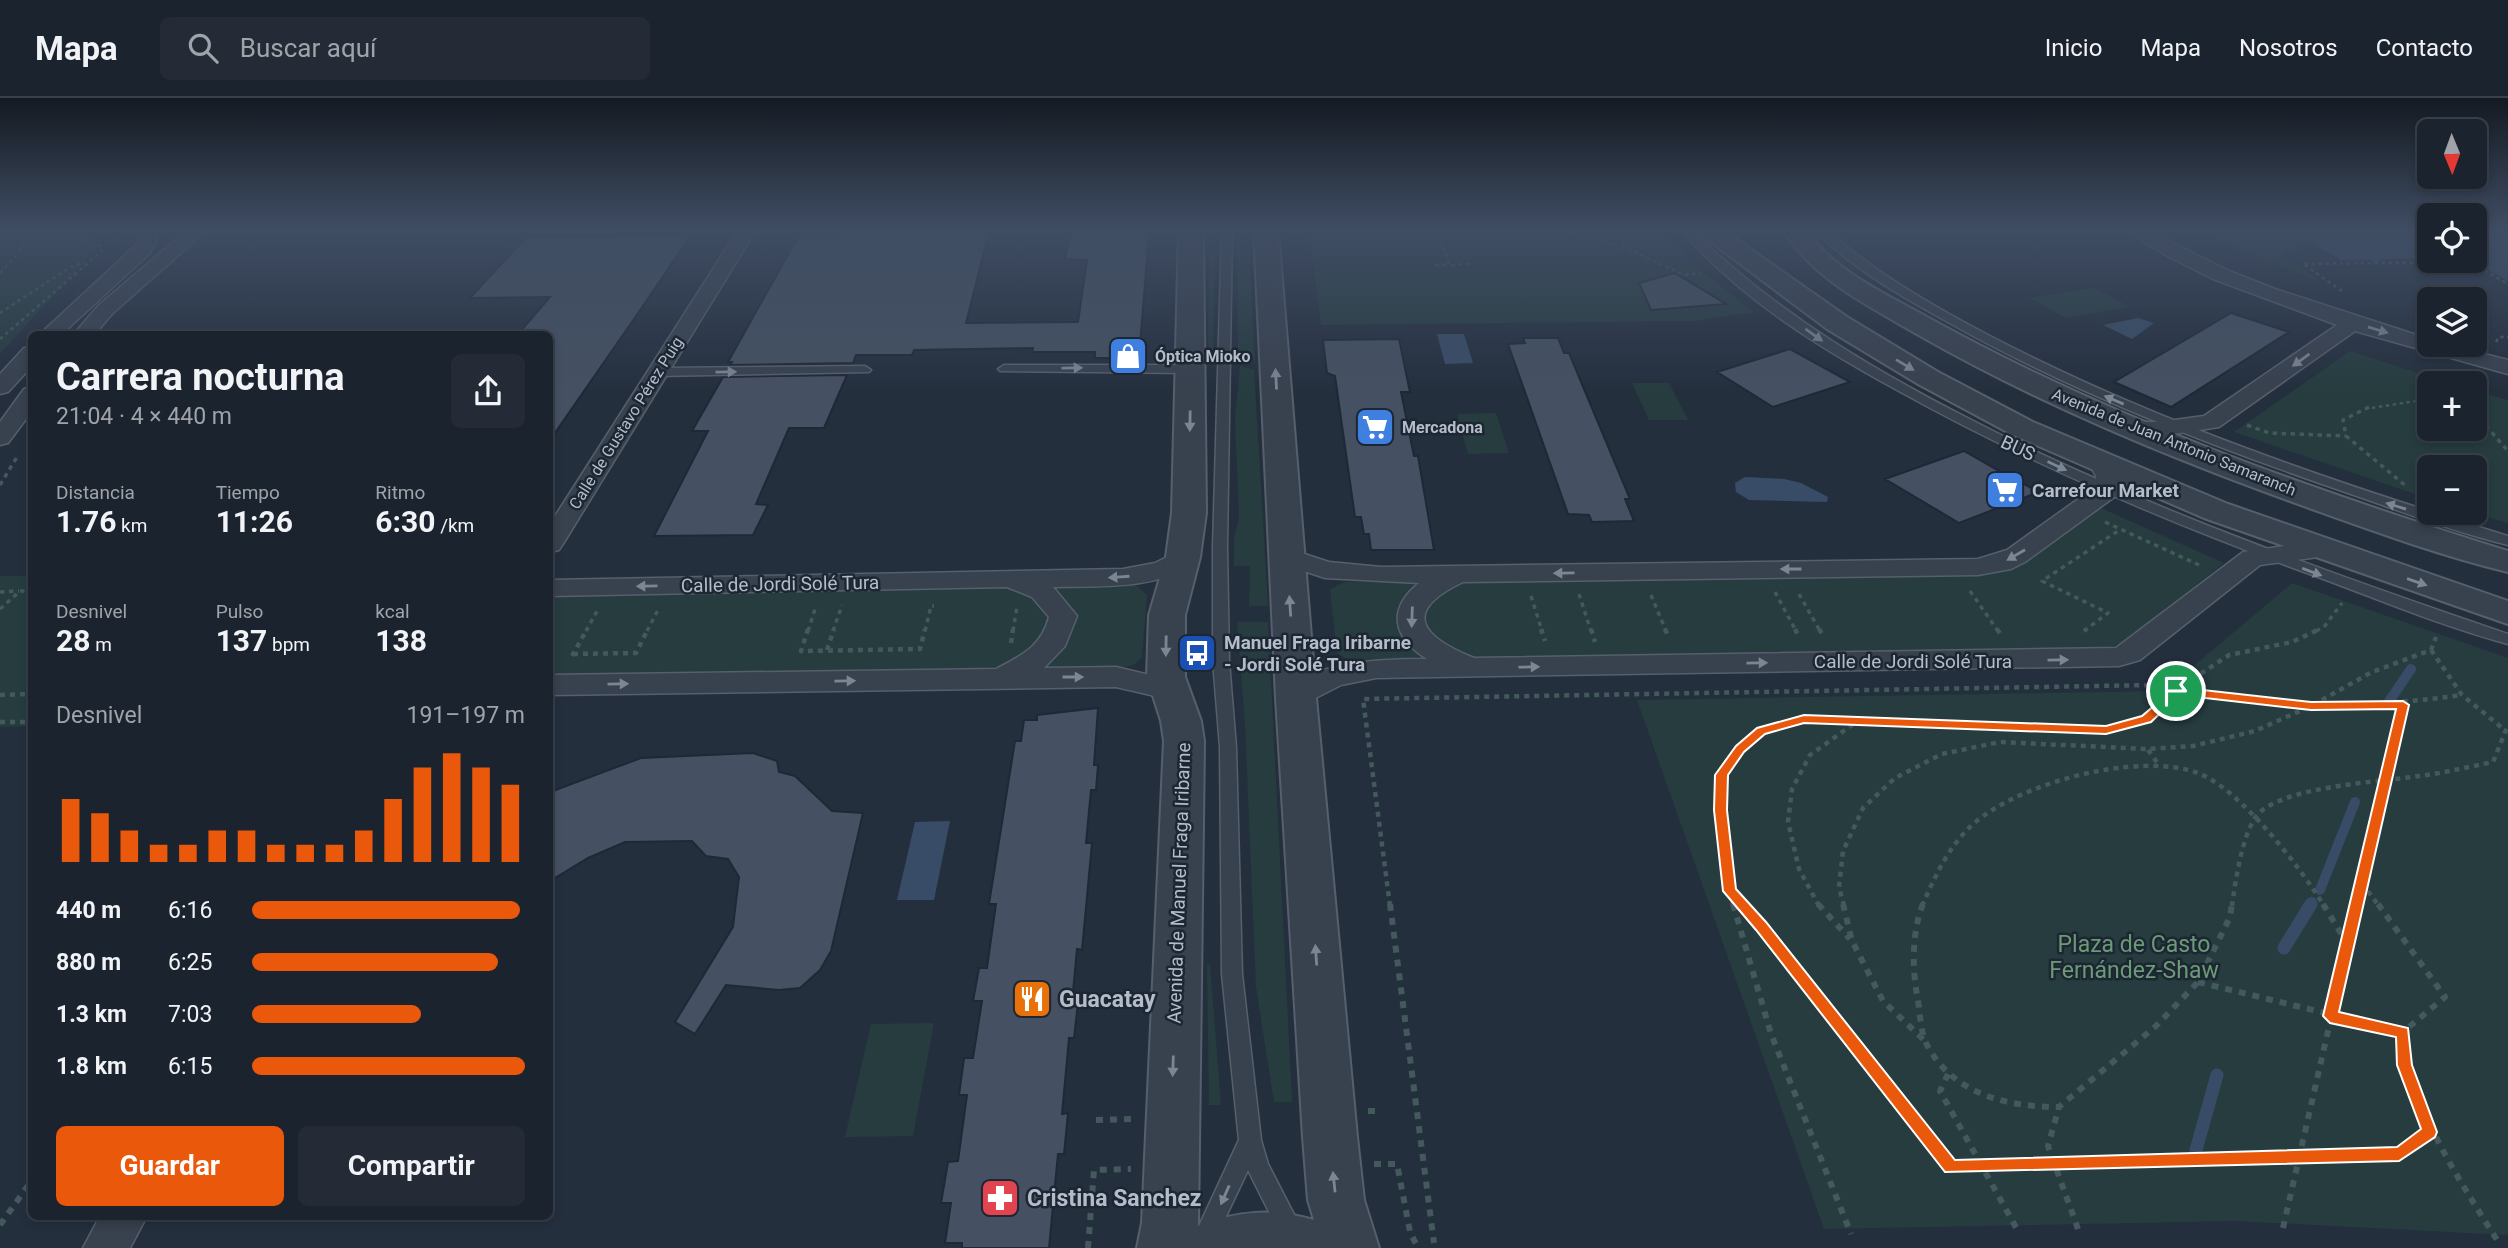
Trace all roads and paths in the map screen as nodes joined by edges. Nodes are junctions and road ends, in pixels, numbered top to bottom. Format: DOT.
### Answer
graph roads {
  1 [pos="45,284"];
  2 [pos="62,284"];
  3 [pos="105,284"];
  4 [pos="136,284"];
  5 [pos="713,284"];
  6 [pos="1191,284"];
  7 [pos="1227,284"];
  8 [pos="1269,284"];
  9 [pos="1743,284"];
  10 [pos="1777,284"];
  11 [pos="1855,284"];
  12 [pos="1892,284"];
  13 [pos="2252,284"];
  14 [pos="2332,284"];
  15 [pos="2342,291"];
  16 [pos="0,313"];
  17 [pos="2343,319"];
  18 [pos="53,331"];
  19 [pos="87,331"];
  20 [pos="2499,337"];
  21 [pos="2508,337"];
  22 [pos="0,338"];
  23 [pos="28,357"];
  24 [pos="2508,367"];
  25 [pos="1004,369"];
  26 [pos="1190,369"];
  27 [pos="865,370"];
  28 [pos="658,372"];
  29 [pos="0,387"];
  30 [pos="28,400"];
  31 [pos="2417,401"];
  32 [pos="2245,424"];
  33 [pos="2127,427"];
  34 [pos="2487,427"];
  35 [pos="2183,428"];
  36 [pos="2346,436"];
  37 [pos="0,438"];
  38 [pos="2508,452"];
  39 [pos="2105,477"];
  40 [pos="2399,493"];
  41 [pos="2101,520"];
  42 [pos="2121,529"];
  43 [pos="553,539"];
  44 [pos="2508,541"];
  45 [pos="2318,549"];
  46 [pos="2268,554"];
  47 [pos="1183,556"];
  48 [pos="1286,556"];
  49 [pos="2508,562"];
  50 [pos="2204,567"];
  51 [pos="1457,575"];
  52 [pos="1964,581"];
  53 [pos="1770,582"];
  54 [pos="1576,587"];
  55 [pos="553,588"];
  56 [pos="20,591"];
  57 [pos="28,591"];
  58 [pos="1761,591"];
  59 [pos="1774,591"];
  60 [pos="1786,591"];
  61 [pos="1797,591"];
  62 [pos="0,592"];
  63 [pos="1008,592"];
  64 [pos="1664,593"];
  65 [pos="845,594"];
  66 [pos="1518,595"];
  67 [pos="2344,599"];
  68 [pos="943,606"];
  69 [pos="599,607"];
  70 [pos="803,607"];
  71 [pos="671,608"];
  72 [pos="0,609"];
  73 [pos="2508,613"];
  74 [pos="2073,632"];
  75 [pos="2438,633"];
  76 [pos="1987,634"];
  77 [pos="2000,634"];
  78 [pos="2014,634"];
  79 [pos="1836,637"];
  80 [pos="1656,639"];
  81 [pos="2508,639"];
  82 [pos="1557,640"];
  83 [pos="1582,640"];
  84 [pos="1594,640"];
  85 [pos="1606,640"];
  86 [pos="2008,644"];
  87 [pos="1803,646"];
  88 [pos="827,650"];
  89 [pos="2431,650"];
  90 [pos="1598,652"];
  91 [pos="573,654"];
  92 [pos="824,659"];
  93 [pos="1005,664"];
  94 [pos="1474,668"];
  95 [pos="559,674"];
  96 [pos="1168,689"];
  97 [pos="2176,691"];
  98 [pos="28,694"];
  99 [pos="0,695"];
  100 [pos="2462,695"];
  101 [pos="1296,698"];
  102 [pos="2403,705"];
  103 [pos="2311,706"];
  104 [pos="1860,719"];
  105 [pos="28,722"];
  106 [pos="0,723"];
  107 [pos="2507,728"];
  108 [pos="2057,731"];
  109 [pos="2065,743"];
  110 [pos="2148,749"];
  111 [pos="2160,766"];
  112 [pos="2384,780"];
  113 [pos="2255,818"];
  114 [pos="2361,883"];
  115 [pos="1729,891"];
  116 [pos="1852,941"];
  117 [pos="2347,943"];
  118 [pos="2198,982"];
  119 [pos="2330,1016"];
  120 [pos="2403,1032"];
  121 [pos="1925,1041"];
  122 [pos="1948,1074"];
  123 [pos="2059,1107"];
  124 [pos="2430,1132"];
  125 [pos="1250,1140"];
  126 [pos="2299,1155"];
  127 [pos="2054,1162"];
  128 [pos="1397,1164"];
  129 [pos="1983,1165"];
  130 [pos="1094,1170"];
  131 [pos="28,1186"];
  132 [pos="122,1220"];
  133 [pos="0,1225"];
  134 [pos="2283,1228"];
  135 [pos="2078,1229"];
  136 [pos="2018,1231"];
  137 [pos="1851,1234"];
  138 [pos="2497,1240"];
  139 [pos="1434,1243"];
  140 [pos="1320,1246"];
  141 [pos="105,1248"];
  142 [pos="1088,1248"];
  143 [pos="1166,1248"];
  144 [pos="1197,1248"];
  145 [pos="1212,1248"];
  146 [pos="1418,1248"];
  1 -- 16 [label="path"];
  2 -- 22 [label="path"];
  3 -- 18 [label="street"];
  4 -- 19 [label="street"];
  5 -- 28 [label="street, Calle de Gustavo Pérez Puig"];
  6 -- 26 [label="street, Avenida de Manuel Fraga Iribarne"];
  7 -- 125 [label="lane"];
  48 -- 8 [label="street, one-way"];
  9 -- 39 [label="lane, BUS, one-way"];
  10 -- 39 [label="street, one-way"];
  11 -- 33 [label="street, Avenida de Juan Antonio Samaranch"];
  35 -- 12 [label="lane, one-way"];
  13 -- 17 [label="street"];
  14 -- 15 [label="path"];
  17 -- 24 [label="street, one-way"];
  17 -- 35 [label="street, one-way"];
  20 -- 21 [label="path"];
  23 -- 29 [label="street"];
  25 -- 26 [label="lane, one-way"];
  26 -- 47 [label="street, Avenida de Manuel Fraga Iribarne, one-way"];
  28 -- 27 [label="lane, one-way"];
  28 -- 43 [label="street, Calle de Gustavo Pérez Puig"];
  30 -- 37 [label="street"];
  31 -- 36 [label="path"];
  32 -- 36 [label="path"];
  33 -- 35 [label="street"];
  33 -- 49 [label="street, Avenida de Juan Antonio Samaranch"];
  34 -- 38 [label="path"];
  44 -- 35 [label="lane, one-way"];
  36 -- 40 [label="path"];
  39 -- 45 [label="street"];
  39 -- 46 [label="lane, BUS"];
  39 -- 51 [label="street, Calle de Jordi Solé Tura, one-way"];
  41 -- 42 [label="path"];
  42 -- 50 [label="path"];
  42 -- 74 [label="path"];
  45 -- 46 [label="street, Calle de Jordi Solé Tura"];
  45 -- 73 [label="street, one-way"];
  46 -- 81 [label="lane, BUS, one-way"];
  94 -- 46 [label="street, Calle de Jordi Solé Tura, one-way"];
  47 -- 63 [label="street, Calle de Jordi Solé Tura, one-way"];
  47 -- 96 [label="street, Avenida de Manuel Fraga Iribarne, one-way"];
  48 -- 51 [label="street, Calle de Jordi Solé Tura"];
  101 -- 48 [label="street, one-way"];
  51 -- 94 [label="street, Calle de Jordi Solé Tura, one-way"];
  52 -- 77 [label="path"];
  53 -- 59 [label="path"];
  54 -- 84 [label="path"];
  63 -- 55 [label="street, Calle de Jordi Solé Tura, one-way"];
  56 -- 57 [label="path"];
  56 -- 62 [label="path"];
  56 -- 72 [label="path"];
  58 -- 59 [label="path"];
  59 -- 60 [label="path"];
  59 -- 87 [label="path"];
  61 -- 79 [label="path"];
  63 -- 93 [label="path"];
  63 -- 93 [label="street, Calle de Jordi Solé Tura"];
  64 -- 80 [label="path"];
  65 -- 88 [label="path"];
  66 -- 82 [label="path"];
  67 -- 97 [label="path"];
  68 -- 88 [label="path"];
  69 -- 91 [label="path"];
  70 -- 88 [label="path"];
  71 -- 91 [label="path"];
  75 -- 89 [label="path"];
  76 -- 77 [label="path"];
  77 -- 78 [label="path"];
  77 -- 86 [label="path"];
  83 -- 84 [label="path"];
  84 -- 85 [label="path"];
  84 -- 90 [label="path"];
  88 -- 92 [label="path"];
  89 -- 100 [label="path"];
  89 -- 103 [label="path"];
  91 -- 95 [label="path"];
  95 -- 93 [label="street, Calle de Jordi Solé Tura, one-way"];
  93 -- 96 [label="street, Calle de Jordi Solé Tura, one-way"];
  94 -- 101 [label="street, Calle de Jordi Solé Tura"];
  96 -- 143 [label="street, Avenida de Manuel Fraga Iribarne, one-way"];
  97 -- 103 [label="path"];
  97 -- 108 [label="path"];
  97 -- 139 [label="path"];
  98 -- 99 [label="path"];
  100 -- 102 [label="path"];
  100 -- 107 [label="path"];
  140 -- 101 [label="street, one-way"];
  102 -- 103 [label="path"];
  102 -- 112 [label="path"];
  103 -- 110 [label="path"];
  104 -- 108 [label="path"];
  104 -- 115 [label="path"];
  104 -- 116 [label="path"];
  105 -- 106 [label="path"];
  107 -- 112 [label="path"];
  108 -- 109 [label="path"];
  109 -- 110 [label="path"];
  109 -- 116 [label="path"];
  110 -- 111 [label="path"];
  111 -- 113 [label="path"];
  111 -- 121 [label="path"];
  112 -- 113 [label="path"];
  112 -- 114 [label="path"];
  113 -- 117 [label="path"];
  113 -- 118 [label="path"];
  114 -- 117 [label="path"];
  114 -- 120 [label="path"];
  115 -- 129 [label="path"];
  115 -- 137 [label="path"];
  116 -- 121 [label="path"];
  117 -- 119 [label="path"];
  118 -- 119 [label="path"];
  118 -- 123 [label="path"];
  119 -- 120 [label="path"];
  119 -- 126 [label="path"];
  120 -- 124 [label="path"];
  121 -- 122 [label="path"];
  122 -- 123 [label="path"];
  122 -- 129 [label="path"];
  123 -- 127 [label="path"];
  124 -- 126 [label="path"];
  124 -- 138 [label="path"];
  125 -- 140 [label="lane"];
  125 -- 144 [label="lane, one-way"];
  126 -- 127 [label="path"];
  126 -- 134 [label="path"];
  127 -- 129 [label="path"];
  127 -- 135 [label="path"];
  128 -- 146 [label="path"];
  129 -- 136 [label="path"];
  130 -- 142 [label="path"];
  131 -- 133 [label="path"];
  132 -- 141 [label="street"];
  140 -- 145 [label="street"];
}
